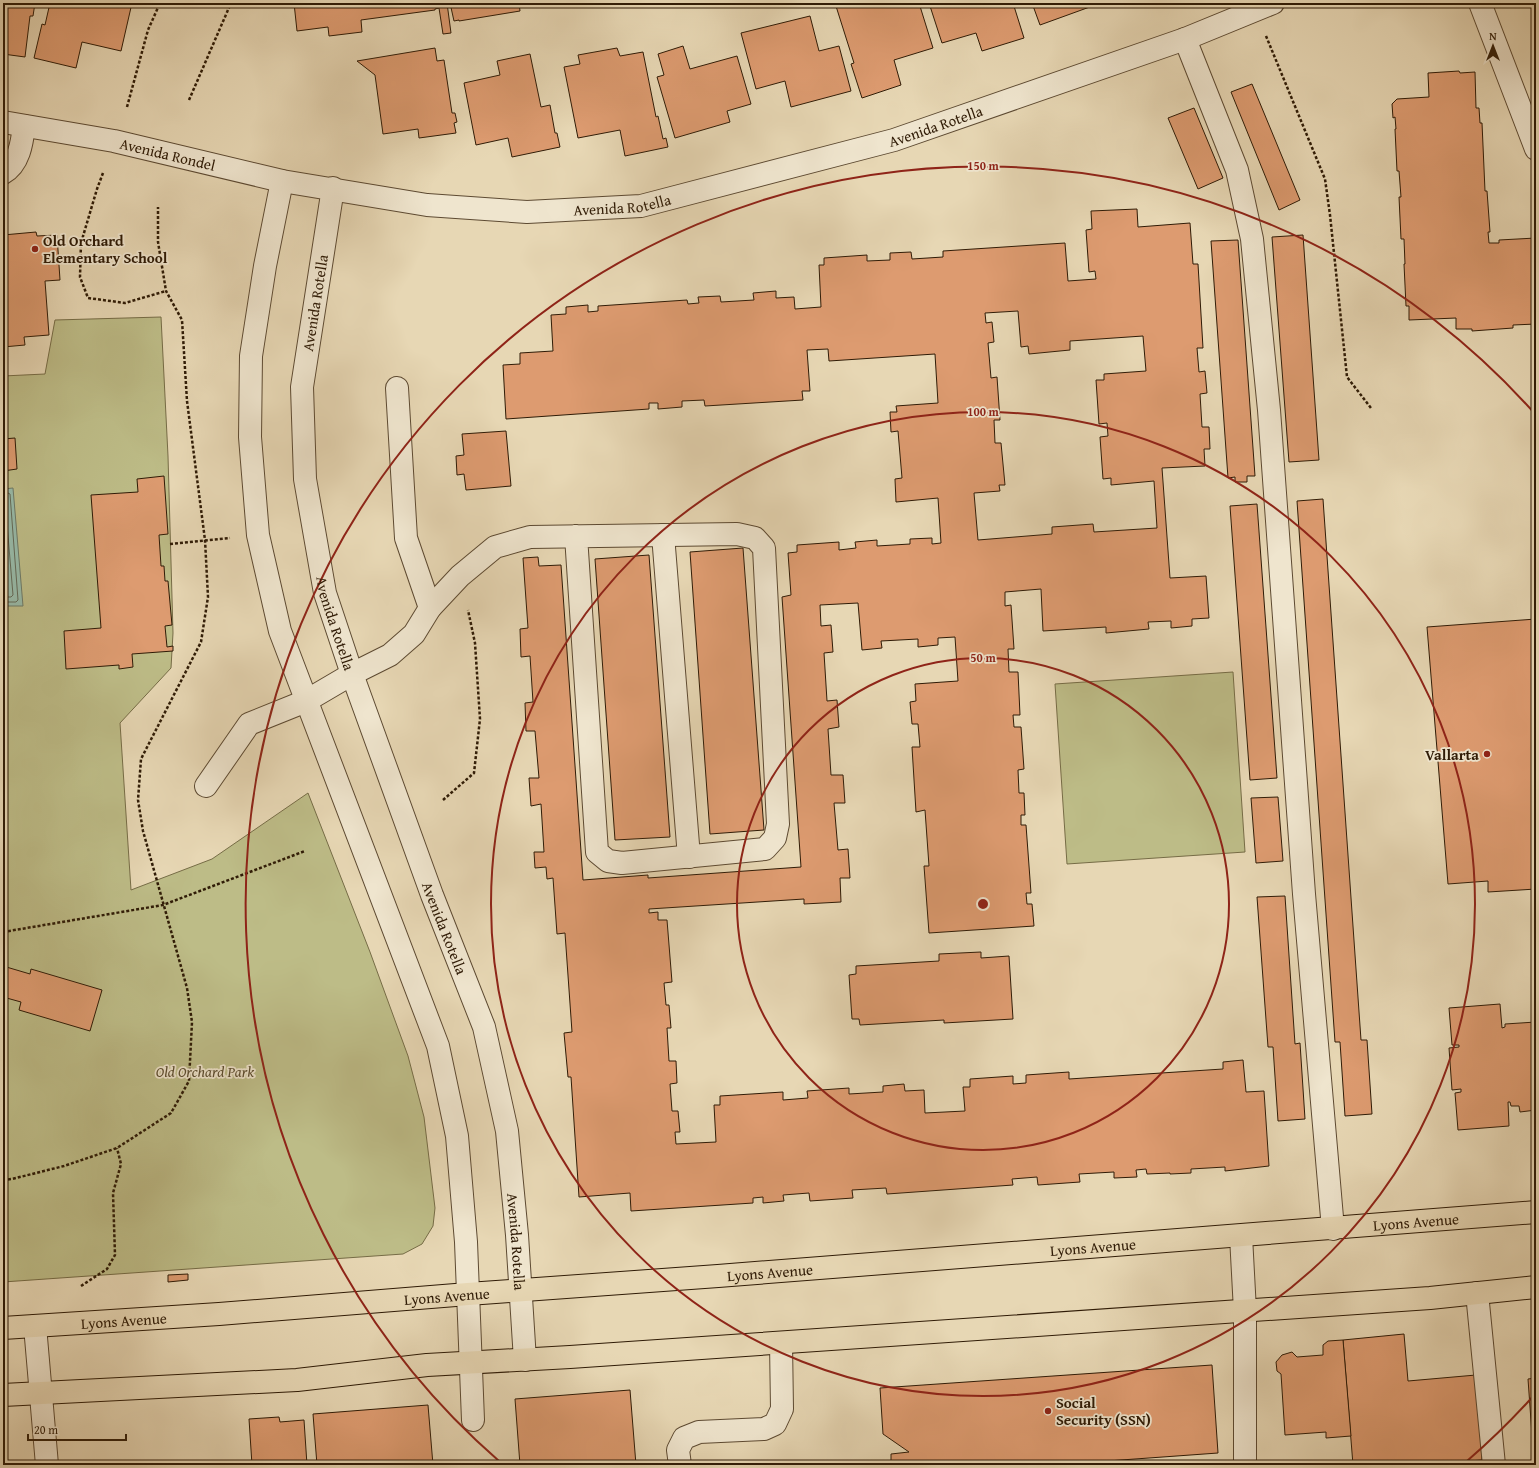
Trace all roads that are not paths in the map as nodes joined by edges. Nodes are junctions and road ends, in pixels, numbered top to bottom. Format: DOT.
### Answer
graph roads {
  1 [pos="1480,3"];
  2 [pos="1264,6"];
  3 [pos="1185,39"];
  4 [pos="3,122"];
  5 [pos="24,126"];
  6 [pos="1536,150"];
  7 [pos="3,173"];
  8 [pos="282,181"];
  9 [pos="333,188"];
  10 [pos="396,388"];
  11 [pos="662,535"];
  12 [pos="576,536"];
  13 [pos="430,608"];
  14 [pos="352,674"];
  15 [pos="306,701"];
  16 [pos="206,786"];
  17 [pos="689,857"];
  18 [pos="1536,1212"];
  19 [pos="1332,1229"];
  20 [pos="1241,1236"];
  21 [pos="1536,1287"];
  22 [pos="520,1290"];
  23 [pos="1477,1293"];
  24 [pos="468,1294"];
  25 [pos="1245,1311"];
  26 [pos="36,1326"];
  27 [pos="3,1328"];
  28 [pos="781,1343"];
  29 [pos="525,1360"];
  30 [pos="472,1363"];
  31 [pos="42,1393"];
  32 [pos="3,1395"];
  33 [pos="473,1420"];
  34 [pos="47,1465"];
  35 [pos="680,1465"];
  36 [pos="1245,1465"];
  37 [pos="1494,1465"];
  1 -- 6 [label="street"];
  2 -- 3 [label="street, Avenida Rotella"];
  3 -- 9 [label="street, Avenida Rotella"];
  3 -- 19 [label="street"];
  4 -- 5 [label="street, Avenida Rondel"];
  5 -- 7 [label="street"];
  5 -- 8 [label="street, Avenida Rondel"];
  8 -- 9 [label="street, Avenida Rondel"];
  8 -- 15 [label="street"];
  9 -- 14 [label="street, Avenida Rotella"];
  10 -- 13 [label="street"];
  11 -- 12 [label="street"];
  11 -- 17 [label="street"];
  11 -- 17 [label="street"];
  12 -- 13 [label="street"];
  12 -- 17 [label="street"];
  13 -- 14 [label="street"];
  14 -- 15 [label="street"];
  14 -- 22 [label="street, Avenida Rotella"];
  15 -- 16 [label="street"];
  15 -- 24 [label="street"];
  18 -- 19 [label="main road, Lyons Avenue"];
  19 -- 20 [label="main road, Lyons Avenue"];
  20 -- 22 [label="main road, Lyons Avenue"];
  20 -- 25 [label="street"];
  21 -- 23 [label="main road"];
  22 -- 24 [label="main road, Lyons Avenue"];
  22 -- 29 [label="street, Avenida Rotella"];
  23 -- 25 [label="main road"];
  23 -- 37 [label="street"];
  24 -- 26 [label="main road, Lyons Avenue"];
  24 -- 30 [label="street"];
  25 -- 28 [label="main road"];
  25 -- 36 [label="street"];
  26 -- 27 [label="main road, Lyons Avenue"];
  26 -- 31 [label="street"];
  28 -- 29 [label="main road"];
  28 -- 35 [label="street"];
  29 -- 30 [label="main road"];
  30 -- 31 [label="main road"];
  30 -- 33 [label="street"];
  31 -- 32 [label="main road"];
  31 -- 34 [label="street"];
}
